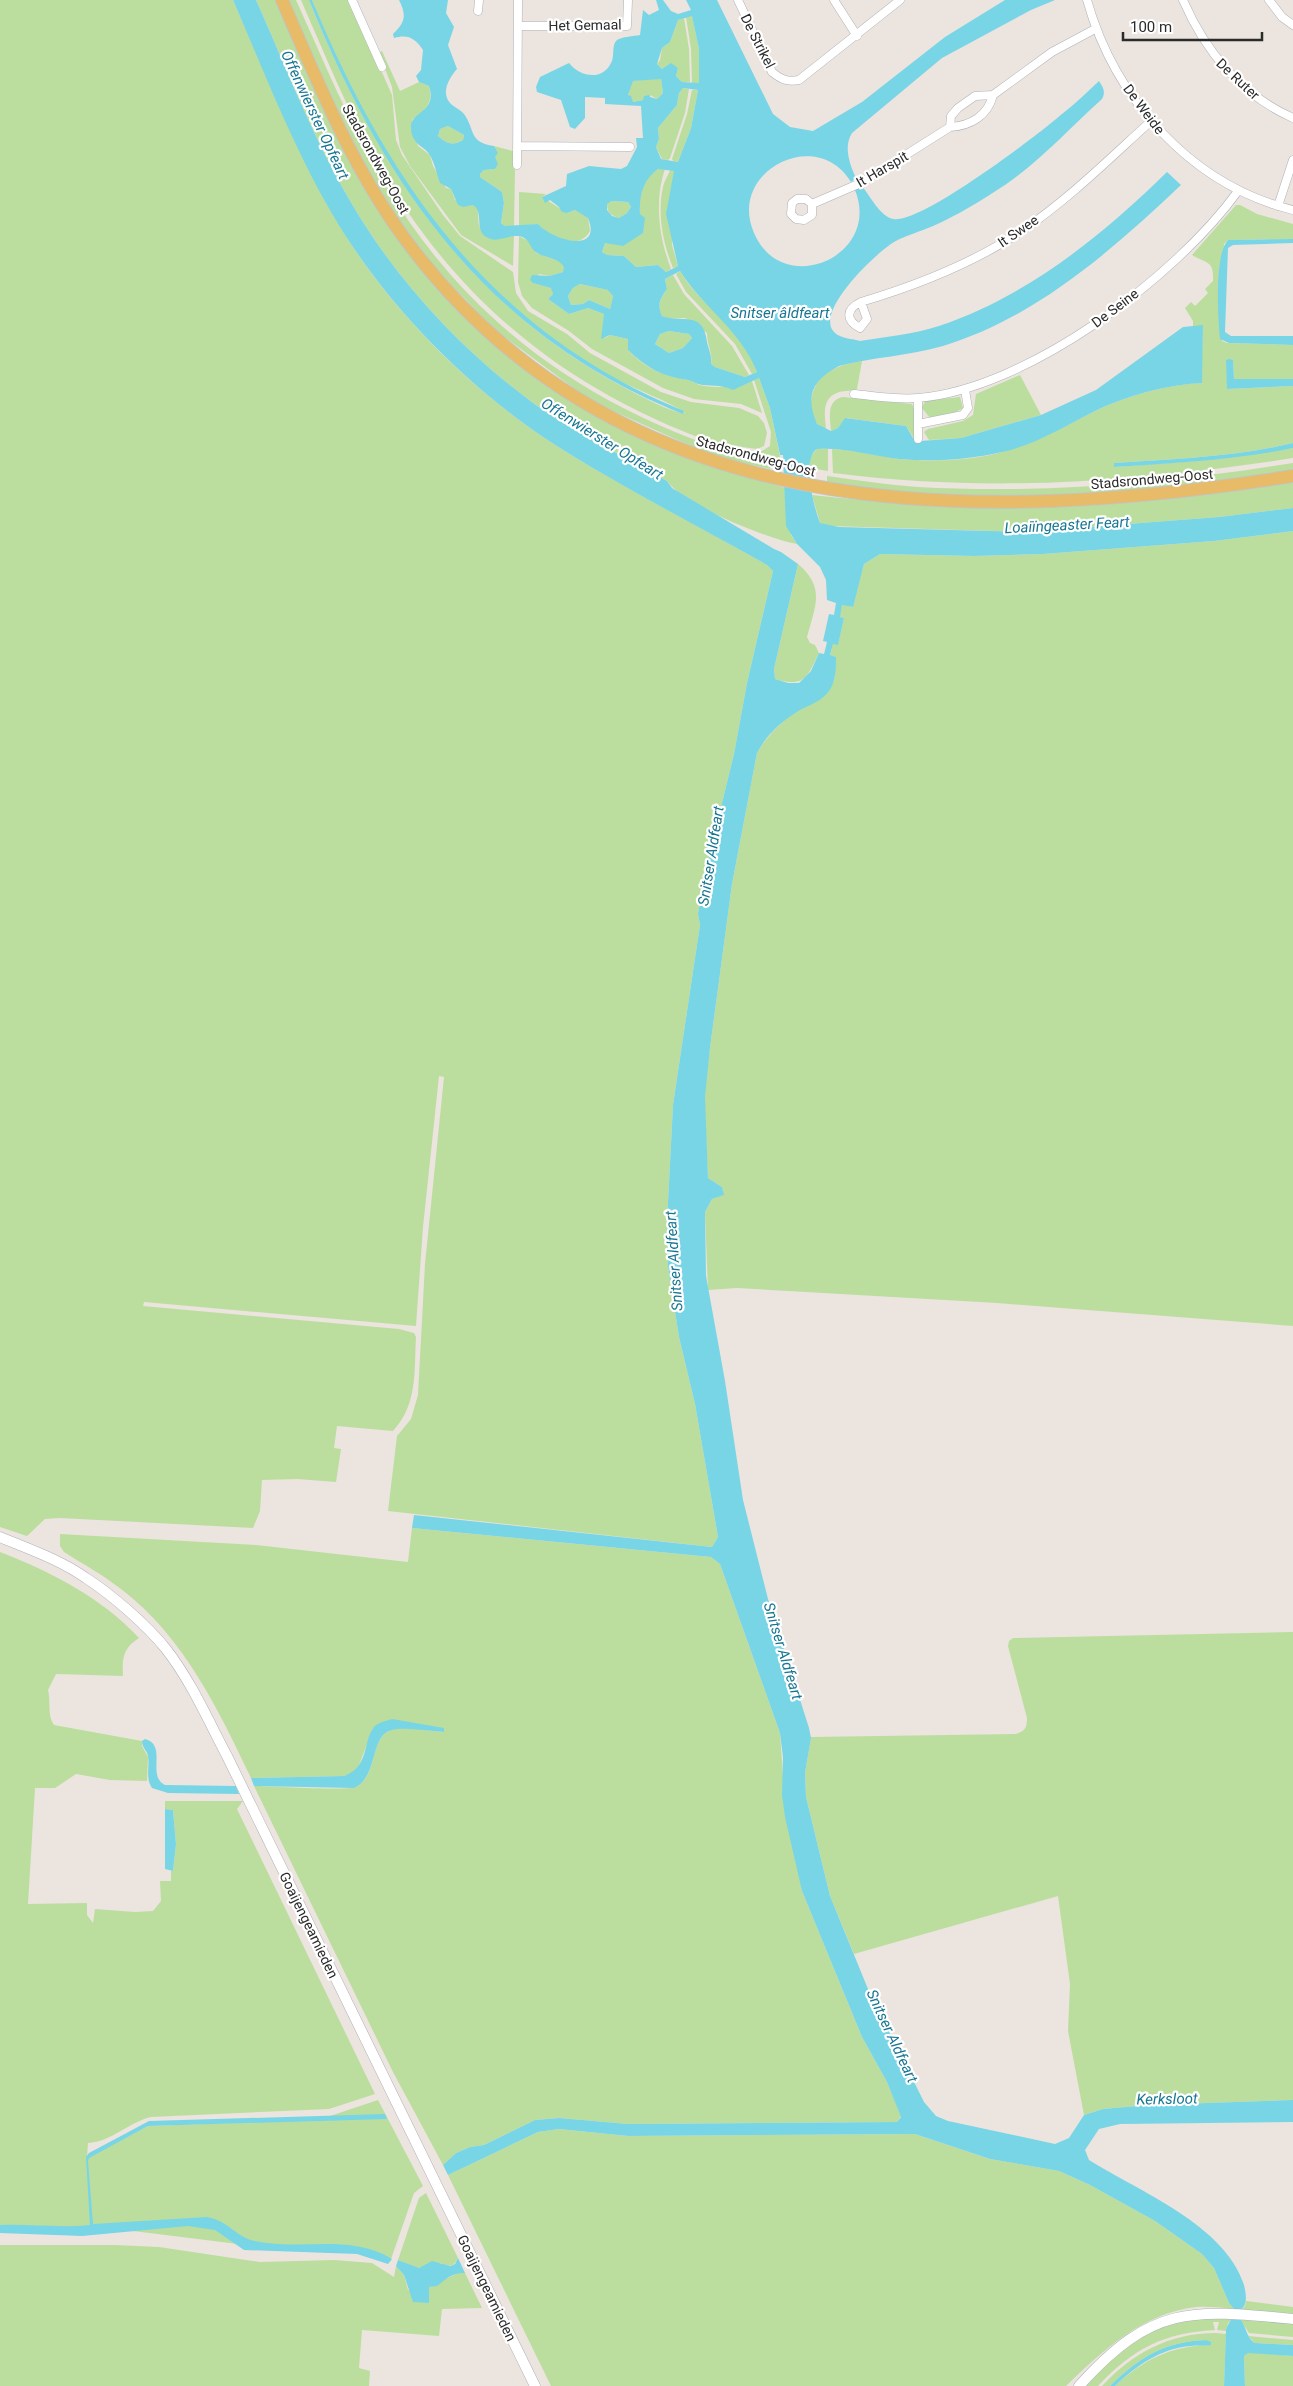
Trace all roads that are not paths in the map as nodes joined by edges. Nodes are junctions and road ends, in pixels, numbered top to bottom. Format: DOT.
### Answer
graph roads {
  1 [pos="282,0"];
  2 [pos="352,0"];
  3 [pos="479,0"];
  4 [pos="518,0"];
  5 [pos="628,0"];
  6 [pos="738,0"];
  7 [pos="834,0"];
  8 [pos="900,0"];
  9 [pos="1088,0"];
  10 [pos="1183,0"];
  11 [pos="1269,0"];
  12 [pos="478,11"];
  13 [pos="1293,25"];
  14 [pos="518,26"];
  15 [pos="1096,28"];
  16 [pos="856,36"];
  17 [pos="382,67"];
  18 [pos="993,95"];
  19 [pos="1293,118"];
  20 [pos="1150,122"];
  21 [pos="950,128"];
  22 [pos="517,146"];
  23 [pos="630,147"];
  24 [pos="1293,160"];
  25 [pos="517,165"];
  26 [pos="1238,191"];
  27 [pos="812,204"];
  28 [pos="1278,206"];
  29 [pos="1293,210"];
  30 [pos="861,302"];
  31 [pos="965,390"];
  32 [pos="854,394"];
  33 [pos="918,398"];
  34 [pos="918,424"];
  35 [pos="918,439"];
  36 [pos="1293,476"];
  37 [pos="0,1537"];
  38 [pos="1293,2319"];
  39 [pos="535,2386"];
  40 [pos="1078,2386"];
  1 -- 36 [label="main road, Stadsrondweg-Oost"];
  2 -- 17 [label="street"];
  3 -- 12 [label="street"];
  4 -- 14 [label="street"];
  5 -- 14 [label="street, Het Gemaal"];
  6 -- 16 [label="street, De Strikel"];
  7 -- 16 [label="street"];
  8 -- 16 [label="street, De Strikel"];
  9 -- 15 [label="street, De Weide"];
  10 -- 19 [label="street, De Ruter"];
  11 -- 13 [label="street"];
  14 -- 22 [label="street"];
  15 -- 18 [label="street, It Harspit"];
  15 -- 20 [label="street, De Weide"];
  18 -- 21 [label="street, It Harspit"];
  18 -- 21 [label="street, It Harspit"];
  20 -- 26 [label="street, De Weide"];
  20 -- 30 [label="street, It Swee"];
  21 -- 27 [label="street, It Harspit"];
  22 -- 23 [label="street"];
  22 -- 25 [label="street"];
  24 -- 28 [label="street"];
  26 -- 28 [label="street, De Weide"];
  26 -- 31 [label="street, De Seine"];
  28 -- 29 [label="street, De Weide"];
  31 -- 33 [label="street, De Seine"];
  31 -- 34 [label="street"];
  32 -- 33 [label="street, De Seine"];
  33 -- 34 [label="street"];
  34 -- 35 [label="street"];
  37 -- 39 [label="street, Goaijengeamieden"];
  38 -- 40 [label="street"];
}
